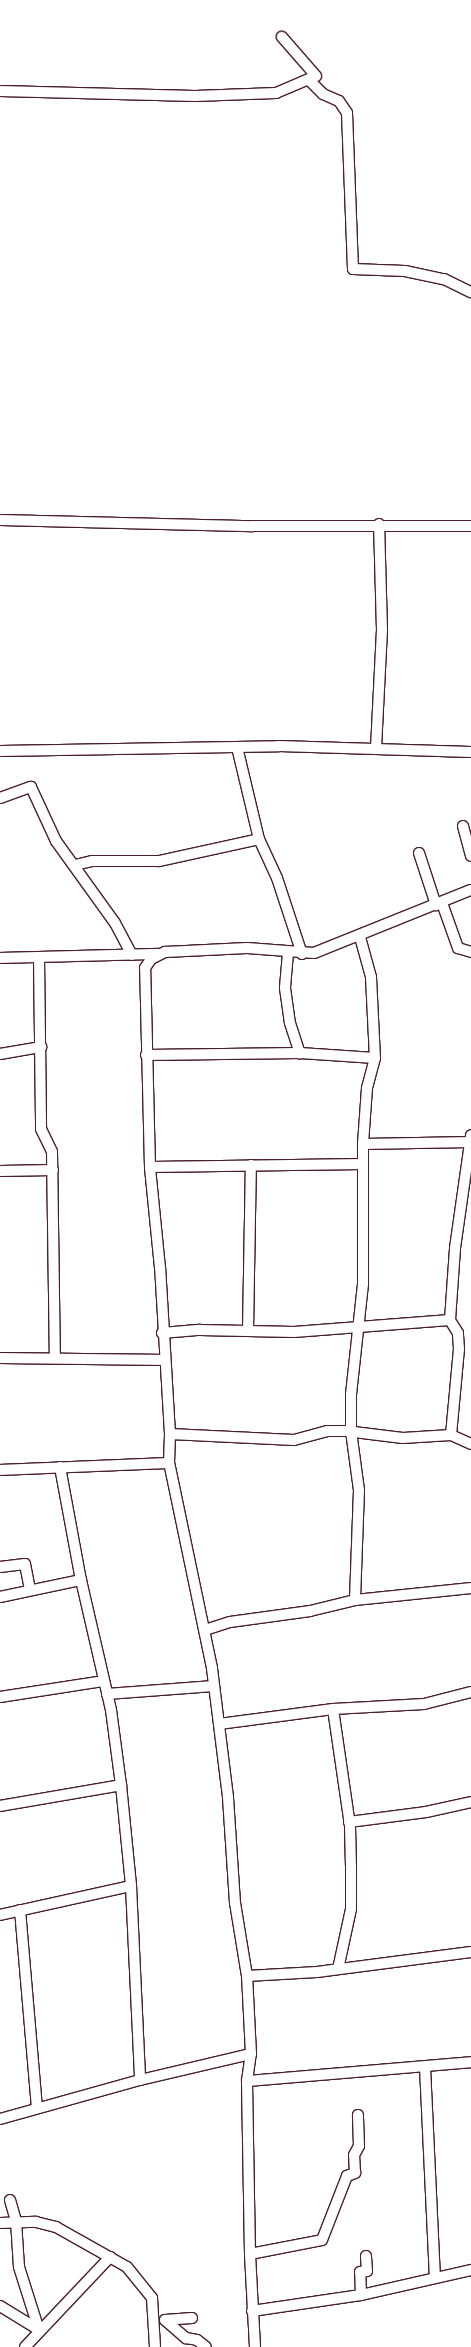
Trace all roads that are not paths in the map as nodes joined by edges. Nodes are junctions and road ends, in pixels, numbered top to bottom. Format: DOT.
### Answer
graph roads {
  1 [pos="282,36"];
  2 [pos="310,80"];
  3 [pos="0,90"];
  4 [pos="471,292"];
  5 [pos="0,520"];
  6 [pos="379,524"];
  7 [pos="471,526"];
  8 [pos="237,747"];
  9 [pos="376,748"];
  10 [pos="0,751"];
  11 [pos="471,752"];
  12 [pos="0,798"];
  13 [pos="463,826"];
  14 [pos="259,838"];
  15 [pos="419,853"];
  16 [pos="471,856"];
  17 [pos="75,865"];
  18 [pos="471,890"];
  19 [pos="439,904"];
  20 [pos="360,937"];
  21 [pos="471,952"];
  22 [pos="288,953"];
  23 [pos="157,954"];
  24 [pos="302,954"];
  25 [pos="132,955"];
  26 [pos="38,957"];
  27 [pos="0,958"];
  28 [pos="41,1047"];
  29 [pos="300,1053"];
  30 [pos="0,1054"];
  31 [pos="146,1055"];
  32 [pos="375,1058"];
  33 [pos="471,1135"];
  34 [pos="471,1142"];
  35 [pos="364,1144"];
  36 [pos="364,1164"];
  37 [pos="251,1165"];
  38 [pos="150,1167"];
  39 [pos="53,1170"];
  40 [pos="0,1171"];
  41 [pos="450,1320"];
  42 [pos="356,1327"];
  43 [pos="248,1331"];
  44 [pos="162,1333"];
  45 [pos="0,1358"];
  46 [pos="55,1358"];
  47 [pos="164,1360"];
  48 [pos="351,1431"];
  49 [pos="170,1434"];
  50 [pos="451,1435"];
  51 [pos="471,1444"];
  52 [pos="168,1463"];
  53 [pos="60,1467"];
  54 [pos="0,1470"];
  55 [pos="0,1567"];
  56 [pos="81,1580"];
  57 [pos="471,1588"];
  58 [pos="30,1590"];
  59 [pos="0,1597"];
  60 [pos="354,1600"];
  61 [pos="205,1630"];
  62 [pos="103,1681"];
  63 [pos="214,1686"];
  64 [pos="471,1692"];
  65 [pos="107,1694"];
  66 [pos="0,1697"];
  67 [pos="333,1709"];
  68 [pos="219,1724"];
  69 [pos="121,1786"];
  70 [pos="471,1802"];
  71 [pos="0,1806"];
  72 [pos="349,1822"];
  73 [pos="131,1886"];
  74 [pos="20,1910"];
  75 [pos="0,1915"];
  76 [pos="471,1952"];
  77 [pos="338,1969"];
  78 [pos="247,1976"];
  79 [pos="251,2054"];
  80 [pos="471,2062"];
  81 [pos="425,2067"];
  82 [pos="140,2080"];
  83 [pos="247,2081"];
  84 [pos="37,2108"];
  85 [pos="358,2115"];
  86 [pos="0,2119"];
  87 [pos="10,2200"];
  88 [pos="16,2221"];
  89 [pos="0,2223"];
  90 [pos="250,2254"];
  91 [pos="366,2256"];
  92 [pos="110,2257"];
  93 [pos="471,2270"];
  94 [pos="435,2276"];
  95 [pos="361,2294"];
  96 [pos="0,2306"];
  97 [pos="252,2311"];
  98 [pos="192,2318"];
  99 [pos="39,2330"];
  100 [pos="25,2347"];
  101 [pos="155,2347"];
  102 [pos="206,2347"];
  103 [pos="255,2347"];
  1 -- 2 [label="street"];
  2 -- 3 [label="street"];
  2 -- 4 [label="street"];
  5 -- 6 [label="street"];
  6 -- 7 [label="street"];
  6 -- 9 [label="street"];
  8 -- 9 [label="street"];
  8 -- 10 [label="street"];
  8 -- 14 [label="street"];
  9 -- 11 [label="street"];
  12 -- 17 [label="street"];
  13 -- 16 [label="street"];
  14 -- 17 [label="street"];
  14 -- 24 [label="street"];
  15 -- 19 [label="street"];
  17 -- 25 [label="street"];
  18 -- 19 [label="street"];
  19 -- 20 [label="street"];
  19 -- 21 [label="street"];
  20 -- 24 [label="street"];
  20 -- 32 [label="street"];
  22 -- 23 [label="street"];
  22 -- 24 [label="street"];
  22 -- 29 [label="street"];
  23 -- 25 [label="street"];
  23 -- 31 [label="street"];
  25 -- 26 [label="street"];
  26 -- 27 [label="street"];
  26 -- 28 [label="street"];
  28 -- 30 [label="street"];
  28 -- 39 [label="street"];
  29 -- 31 [label="street"];
  29 -- 32 [label="street"];
  31 -- 38 [label="street"];
  32 -- 35 [label="street"];
  33 -- 34 [label="street"];
  34 -- 35 [label="street"];
  34 -- 41 [label="street"];
  35 -- 36 [label="street"];
  36 -- 37 [label="street"];
  36 -- 42 [label="street"];
  37 -- 38 [label="street"];
  37 -- 43 [label="street"];
  38 -- 44 [label="street"];
  39 -- 40 [label="street"];
  39 -- 46 [label="street"];
  41 -- 42 [label="street"];
  41 -- 50 [label="street"];
  42 -- 43 [label="street"];
  42 -- 48 [label="street"];
  43 -- 44 [label="street"];
  44 -- 47 [label="street"];
  45 -- 46 [label="street"];
  46 -- 47 [label="street"];
  47 -- 49 [label="street"];
  48 -- 49 [label="street"];
  48 -- 50 [label="street"];
  48 -- 60 [label="street"];
  49 -- 52 [label="street"];
  50 -- 51 [label="street"];
  52 -- 53 [label="street"];
  52 -- 61 [label="street"];
  53 -- 54 [label="street"];
  53 -- 56 [label="street"];
  55 -- 58 [label="street"];
  56 -- 58 [label="street"];
  56 -- 62 [label="street"];
  57 -- 60 [label="street"];
  58 -- 59 [label="street"];
  60 -- 61 [label="street"];
  61 -- 63 [label="street"];
  62 -- 65 [label="street"];
  62 -- 66 [label="street"];
  63 -- 65 [label="street"];
  63 -- 68 [label="street"];
  64 -- 67 [label="street"];
  65 -- 69 [label="street"];
  67 -- 68 [label="street"];
  67 -- 72 [label="street"];
  68 -- 78 [label="street"];
  69 -- 71 [label="street"];
  69 -- 73 [label="street"];
  70 -- 72 [label="street"];
  72 -- 77 [label="street"];
  73 -- 74 [label="street"];
  73 -- 82 [label="street"];
  74 -- 75 [label="street"];
  74 -- 84 [label="street"];
  76 -- 77 [label="street"];
  77 -- 78 [label="street"];
  78 -- 79 [label="street"];
  79 -- 82 [label="street"];
  79 -- 83 [label="street"];
  80 -- 81 [label="street"];
  81 -- 83 [label="street"];
  81 -- 94 [label="street"];
  82 -- 84 [label="street"];
  83 -- 90 [label="street"];
  84 -- 86 [label="street"];
  85 -- 90 [label="street"];
  87 -- 88 [label="street"];
  88 -- 89 [label="street"];
  88 -- 92 [label="street"];
  88 -- 99 [label="street"];
  90 -- 97 [label="street"];
  91 -- 95 [label="street"];
  92 -- 99 [label="street"];
  92 -- 101 [label="street"];
  93 -- 94 [label="street"];
  94 -- 95 [label="street"];
  95 -- 97 [label="street"];
  96 -- 99 [label="street"];
  97 -- 103 [label="street"];
  98 -- 102 [label="street"];
  99 -- 100 [label="street"];
}
